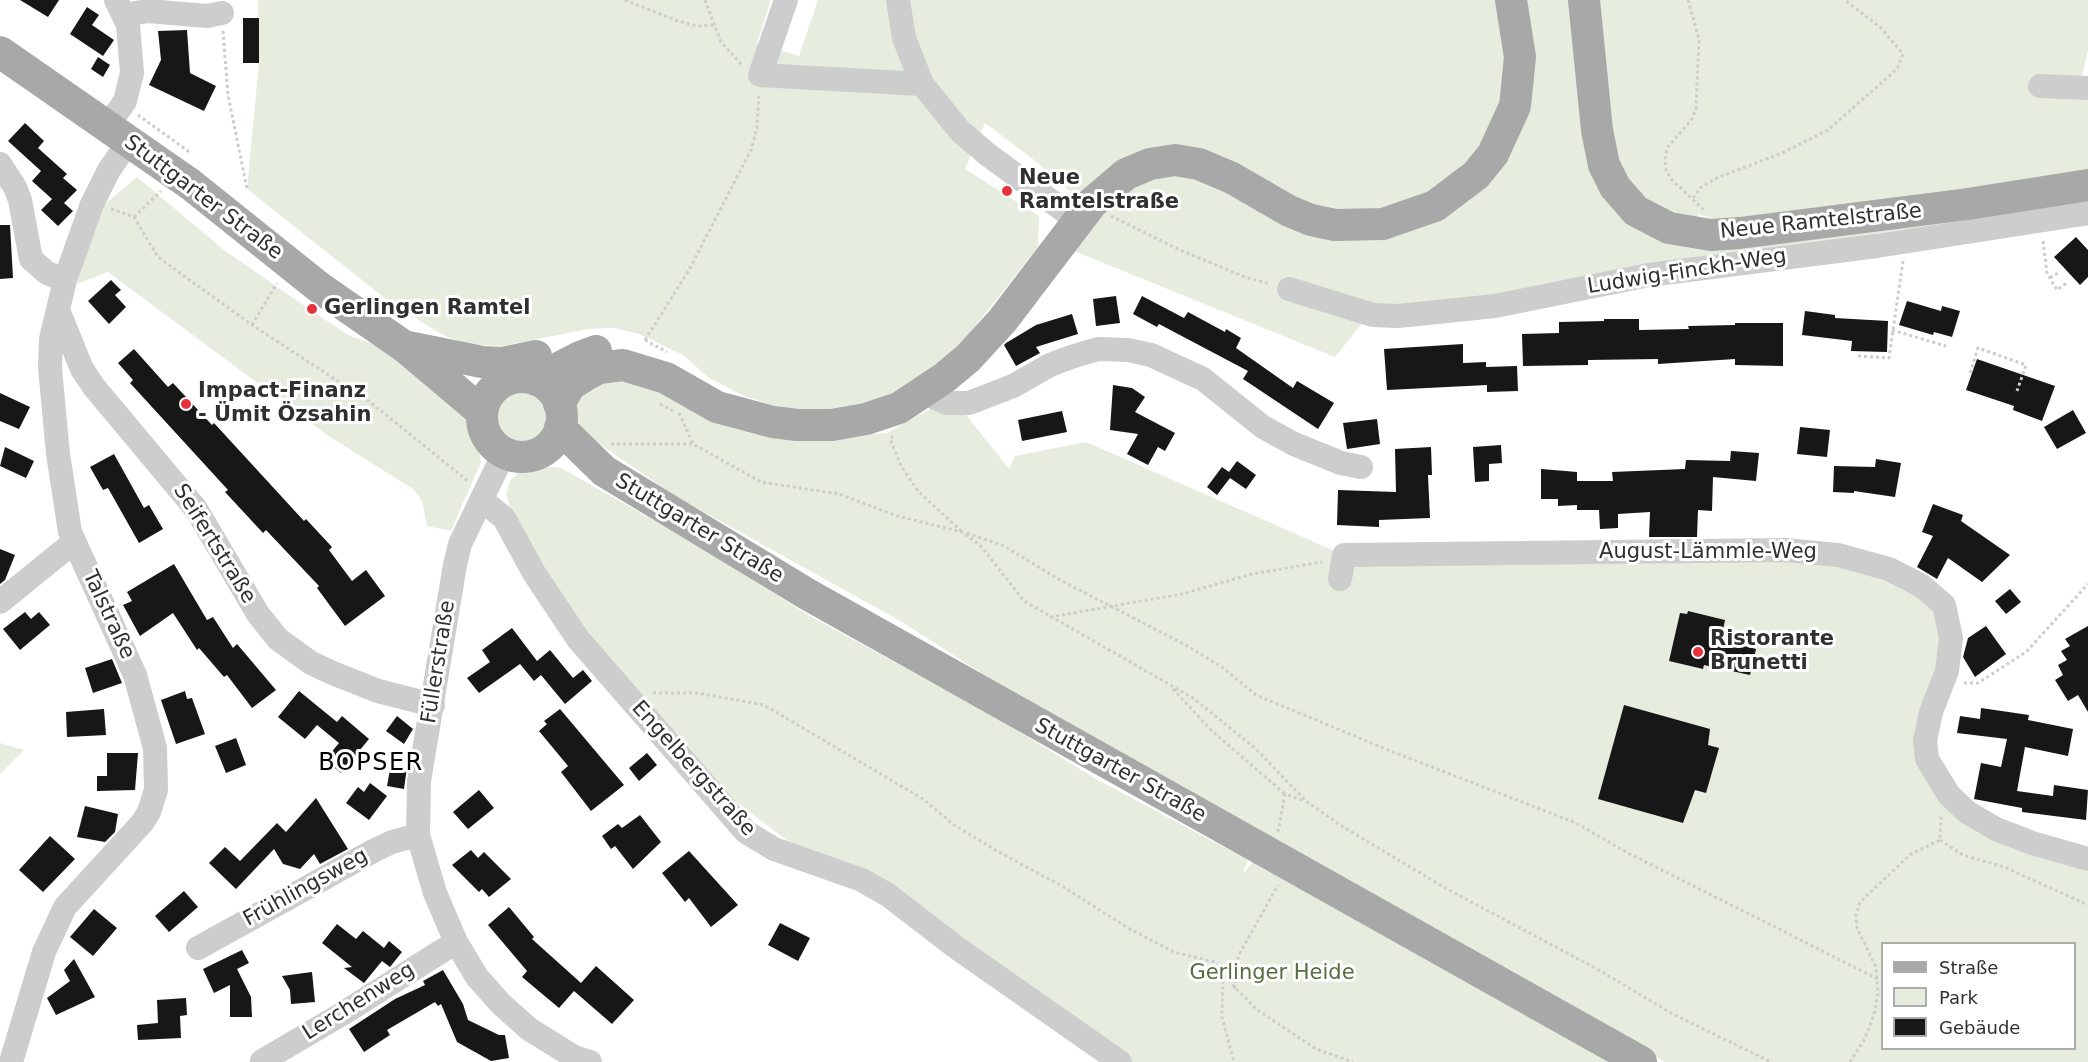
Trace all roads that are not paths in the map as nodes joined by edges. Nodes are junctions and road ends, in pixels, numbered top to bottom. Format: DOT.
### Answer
graph roads {
  1 [pos="786,0"];
  2 [pos="898,0"];
  3 [pos="1511,0"];
  4 [pos="1584,0"];
  5 [pos="120,8"];
  6 [pos="222,14"];
  7 [pos="0,52"];
  8 [pos="922,84"];
  9 [pos="2040,86"];
  10 [pos="2088,88"];
  11 [pos="121,123"];
  12 [pos="0,164"];
  13 [pos="2088,185"];
  14 [pos="1085,212"];
  15 [pos="2088,213"];
  16 [pos="65,280"];
  17 [pos="1289,289"];
  18 [pos="58,310"];
  19 [pos="405,347"];
  20 [pos="601,350"];
  21 [pos="536,380"];
  22 [pos="499,384"];
  23 [pos="924,393"];
  24 [pos="482,411"];
  25 [pos="560,416"];
  26 [pos="760,419"];
  27 [pos="541,452"];
  28 [pos="504,453"];
  29 [pos="606,457"];
  30 [pos="1361,467"];
  31 [pos="482,500"];
  32 [pos="74,542"];
  33 [pos="1340,579"];
  34 [pos="0,602"];
  35 [pos="433,705"];
  36 [pos="418,835"];
  37 [pos="2088,859"];
  38 [pos="456,942"];
  39 [pos="198,948"];
  40 [pos="577,1060"];
  41 [pos="262,1061"];
  42 [pos="11,1062"];
  43 [pos="1120,1062"];
  44 [pos="1641,1062"];
  1 -- 8 [label="street"];
  2 -- 8 [label="street"];
  3 -- 14 [label="main road"];
  4 -- 13 [label="main road, Neue Ramtelstraße"];
  5 -- 6 [label="street"];
  5 -- 11 [label="street"];
  7 -- 11 [label="main road, Stuttgarter Straße"];
  8 -- 14 [label="street"];
  9 -- 10 [label="street"];
  11 -- 16 [label="street, Talstraße"];
  11 -- 19 [label="main road, Stuttgarter Straße"];
  12 -- 16 [label="street"];
  14 -- 23 [label="main road"];
  15 -- 17 [label="street, Ludwig-Finckh-Weg"];
  16 -- 18 [label="street, Talstraße"];
  18 -- 32 [label="street, Talstraße"];
  18 -- 35 [label="street, Seifertstraße"];
  19 -- 20 [label="main road"];
  19 -- 22 [label="main road, Stuttgarter Straße"];
  19 -- 24 [label="main road, Stuttgarter Straße"];
  20 -- 21 [label="main road"];
  20 -- 26 [label="main road"];
  21 -- 22 [label="main road"];
  21 -- 25 [label="main road"];
  22 -- 24 [label="main road"];
  23 -- 26 [label="main road"];
  23 -- 30 [label="street"];
  24 -- 28 [label="main road"];
  25 -- 26 [label="main road"];
  25 -- 27 [label="main road"];
  25 -- 29 [label="main road, Stuttgarter Straße"];
  27 -- 28 [label="main road"];
  27 -- 29 [label="main road, Stuttgarter Straße"];
  28 -- 31 [label="street, Füllerstraße"];
  29 -- 44 [label="main road, Stuttgarter Straße"];
  31 -- 35 [label="street, Füllerstraße"];
  31 -- 43 [label="street, Engelbergstraße"];
  32 -- 34 [label="street"];
  32 -- 42 [label="street, Talstraße"];
  33 -- 37 [label="street, August-Lämmle-Weg"];
  35 -- 36 [label="street, Füllerstraße"];
  36 -- 38 [label="street, Füllerstraße"];
  36 -- 39 [label="street, Frühlingsweg"];
  38 -- 40 [label="street, Füllerstraße"];
  38 -- 41 [label="street, Lerchenweg"];
}
